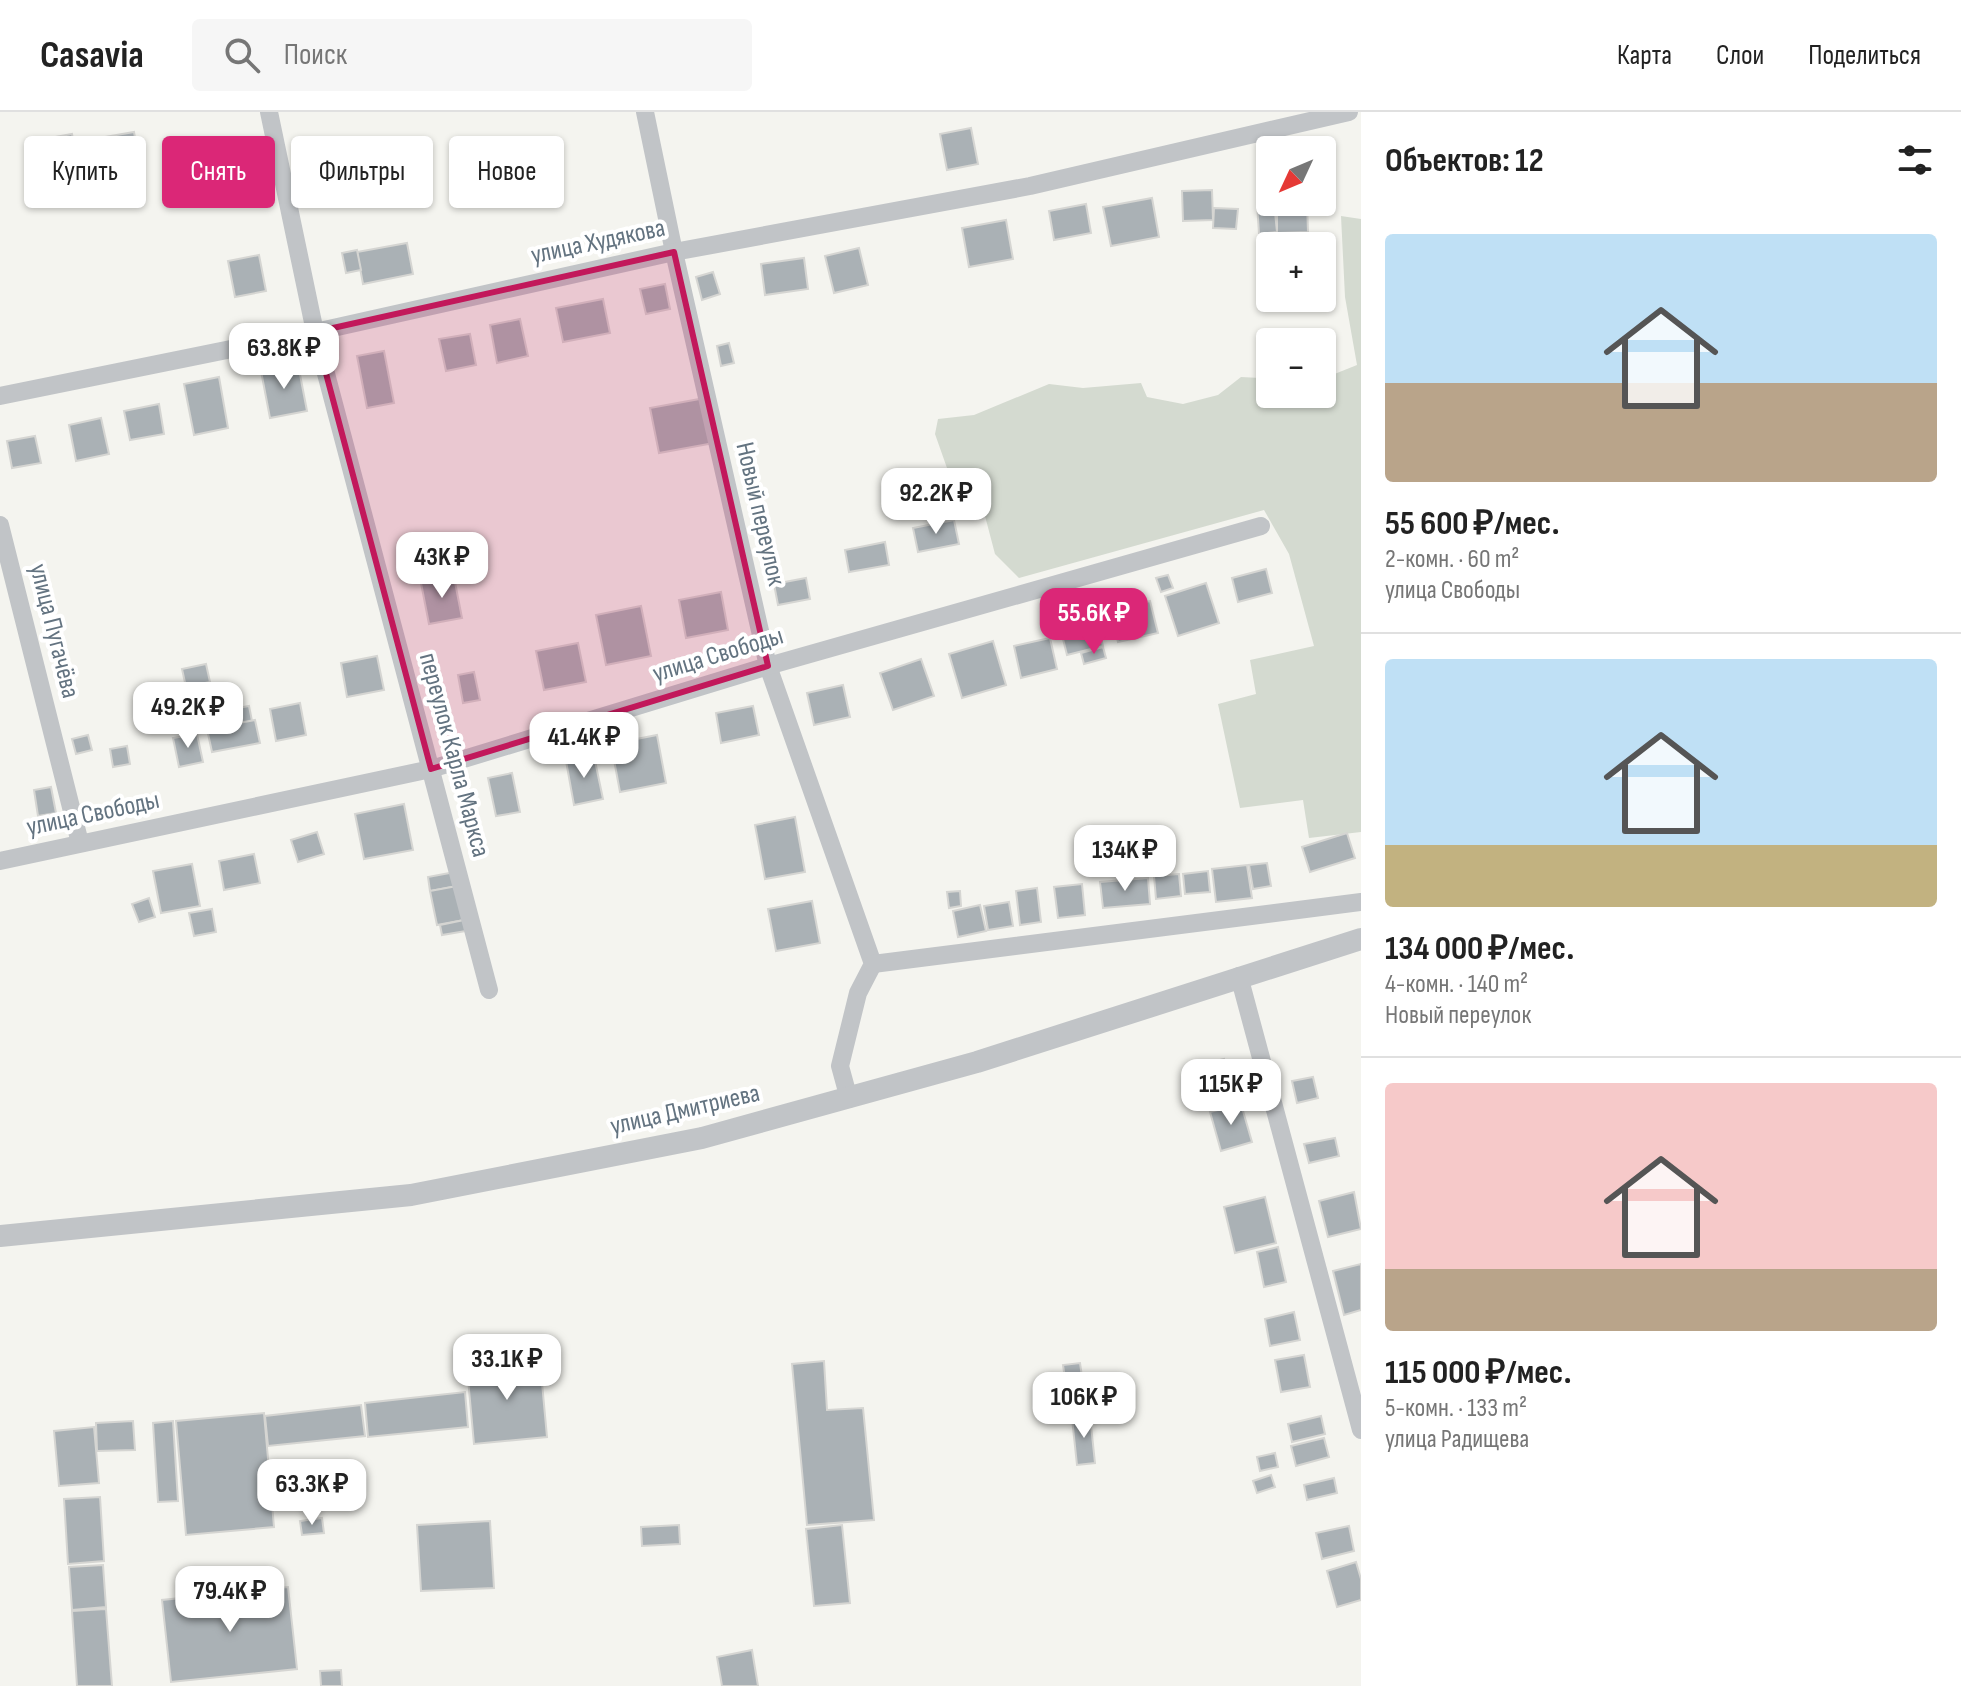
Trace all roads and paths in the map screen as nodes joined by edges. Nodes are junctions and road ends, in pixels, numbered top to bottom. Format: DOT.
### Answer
graph roads {
  1 [pos="269,112"];
  2 [pos="645,112"];
  3 [pos="1349,112"];
  4 [pos="674,252"];
  5 [pos="315,332"];
  6 [pos="0,396"];
  7 [pos="0,525"];
  8 [pos="1261,526"];
  9 [pos="768,666"];
  10 [pos="431,769"];
  11 [pos="80,843"];
  12 [pos="0,861"];
  13 [pos="1361,902"];
  14 [pos="1361,939"];
  15 [pos="873,964"];
  16 [pos="1239,976"];
  17 [pos="489,990"];
  18 [pos="849,1099"];
  19 [pos="0,1236"];
  20 [pos="1361,1430"];
  1 -- 5 [label="street, переулок Карла Маркса"];
  2 -- 4 [label="street, Новый переулок"];
  3 -- 4 [label="street, улица Худякова"];
  4 -- 5 [label="street, улица Худякова"];
  4 -- 9 [label="street, Новый переулок"];
  5 -- 6 [label="street, улица Худякова"];
  5 -- 10 [label="street, переулок Карла Маркса"];
  7 -- 11 [label="street, улица Пугачёва"];
  8 -- 9 [label="street, улица Свободы"];
  9 -- 10 [label="street, улица Свободы"];
  9 -- 15 [label="street, Новый переулок"];
  10 -- 11 [label="street, улица Свободы"];
  10 -- 17 [label="street, переулок Карла Маркса"];
  11 -- 12 [label="street, улица Свободы"];
  13 -- 15 [label="street"];
  14 -- 16 [label="street, улица Дмитриева"];
  15 -- 18 [label="street"];
  16 -- 18 [label="street, улица Дмитриева"];
  16 -- 20 [label="street"];
  18 -- 19 [label="street, улица Дмитриева"];
}
